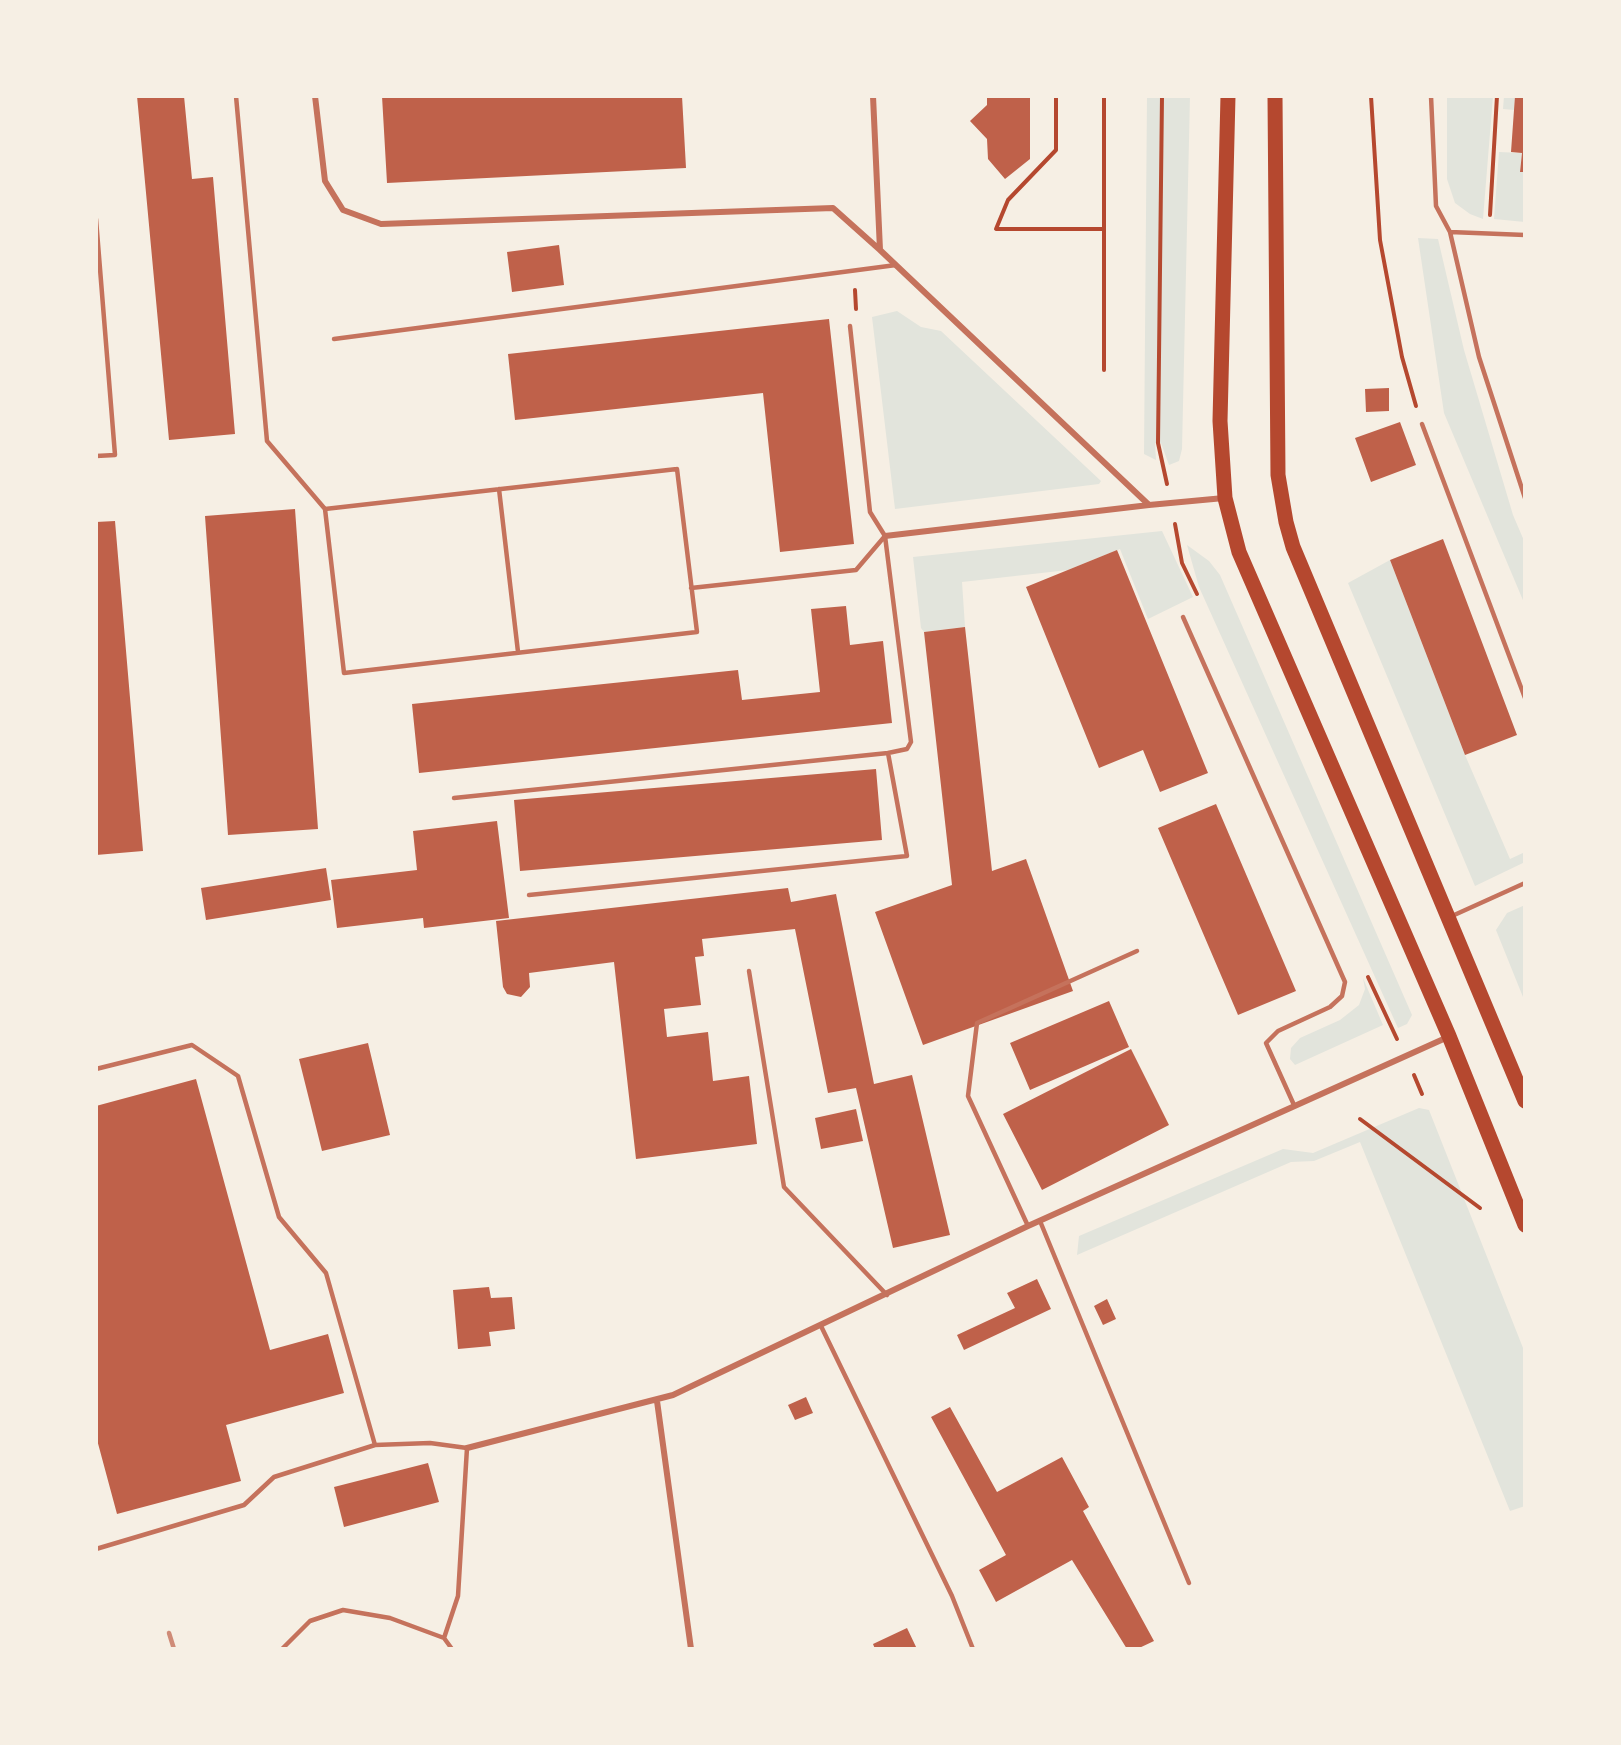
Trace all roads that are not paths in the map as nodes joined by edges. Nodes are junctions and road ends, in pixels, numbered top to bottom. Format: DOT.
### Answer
graph roads {
  1 [pos="236,96"];
  2 [pos="315,96"];
  3 [pos="873,96"];
  4 [pos="1228,96"];
  5 [pos="1275,96"];
  6 [pos="1431,96"];
  7 [pos="96,219"];
  8 [pos="1450,232"];
  9 [pos="1525,235"];
  10 [pos="880,250"];
  11 [pos="896,265"];
  12 [pos="850,326"];
  13 [pos="334,339"];
  14 [pos="1422,424"];
  15 [pos="96,456"];
  16 [pos="499,489"];
  17 [pos="1225,498"];
  18 [pos="1525,498"];
  19 [pos="1149,505"];
  20 [pos="325,509"];
  21 [pos="885,536"];
  22 [pos="691,588"];
  23 [pos="1183,617"];
  24 [pos="518,652"];
  25 [pos="1525,698"];
  26 [pos="888,753"];
  27 [pos="454,798"];
  28 [pos="1525,883"];
  29 [pos="529,895"];
  30 [pos="1449,917"];
  31 [pos="1137,951"];
  32 [pos="749,971"];
  33 [pos="1449,1036"];
  34 [pos="96,1069"];
  35 [pos="1525,1101"];
  36 [pos="1294,1105"];
  37 [pos="1040,1221"];
  38 [pos="1525,1225"];
  39 [pos="1028,1226"];
  40 [pos="886,1295"];
  41 [pos="821,1326"];
  42 [pos="657,1401"];
  43 [pos="375,1445"];
  44 [pos="467,1448"];
  45 [pos="96,1549"];
  46 [pos="1189,1583"];
  47 [pos="444,1638"];
  48 [pos="282,1649"];
  49 [pos="452,1649"];
  50 [pos="691,1649"];
  51 [pos="973,1649"];
  1 -- 20 [label="lane"];
  2 -- 10 [label="street"];
  3 -- 10 [label="street"];
  4 -- 17 [label="main road"];
  5 -- 30 [label="main road"];
  6 -- 8 [label="lane"];
  7 -- 15 [label="lane"];
  8 -- 9 [label="lane"];
  8 -- 18 [label="lane"];
  10 -- 11 [label="street"];
  11 -- 13 [label="lane"];
  11 -- 19 [label="street"];
  12 -- 21 [label="lane"];
  14 -- 25 [label="lane"];
  16 -- 20 [label="lane"];
  16 -- 22 [label="lane"];
  16 -- 24 [label="lane"];
  17 -- 19 [label="street"];
  17 -- 33 [label="main road"];
  19 -- 21 [label="street"];
  20 -- 24 [label="lane"];
  21 -- 22 [label="lane"];
  21 -- 26 [label="lane"];
  22 -- 24 [label="lane"];
  23 -- 36 [label="lane"];
  26 -- 27 [label="lane"];
  26 -- 29 [label="lane"];
  28 -- 30 [label="lane"];
  30 -- 35 [label="main road"];
  31 -- 39 [label="lane"];
  32 -- 40 [label="lane"];
  33 -- 36 [label="street"];
  33 -- 38 [label="main road"];
  34 -- 43 [label="lane"];
  36 -- 37 [label="street"];
  37 -- 39 [label="street"];
  37 -- 46 [label="lane"];
  39 -- 40 [label="street"];
  40 -- 41 [label="street"];
  41 -- 42 [label="street"];
  41 -- 51 [label="lane"];
  42 -- 44 [label="street"];
  42 -- 50 [label="street"];
  43 -- 44 [label="lane"];
  43 -- 45 [label="lane"];
  44 -- 47 [label="lane"];
  47 -- 48 [label="lane"];
  47 -- 49 [label="lane"];
}
